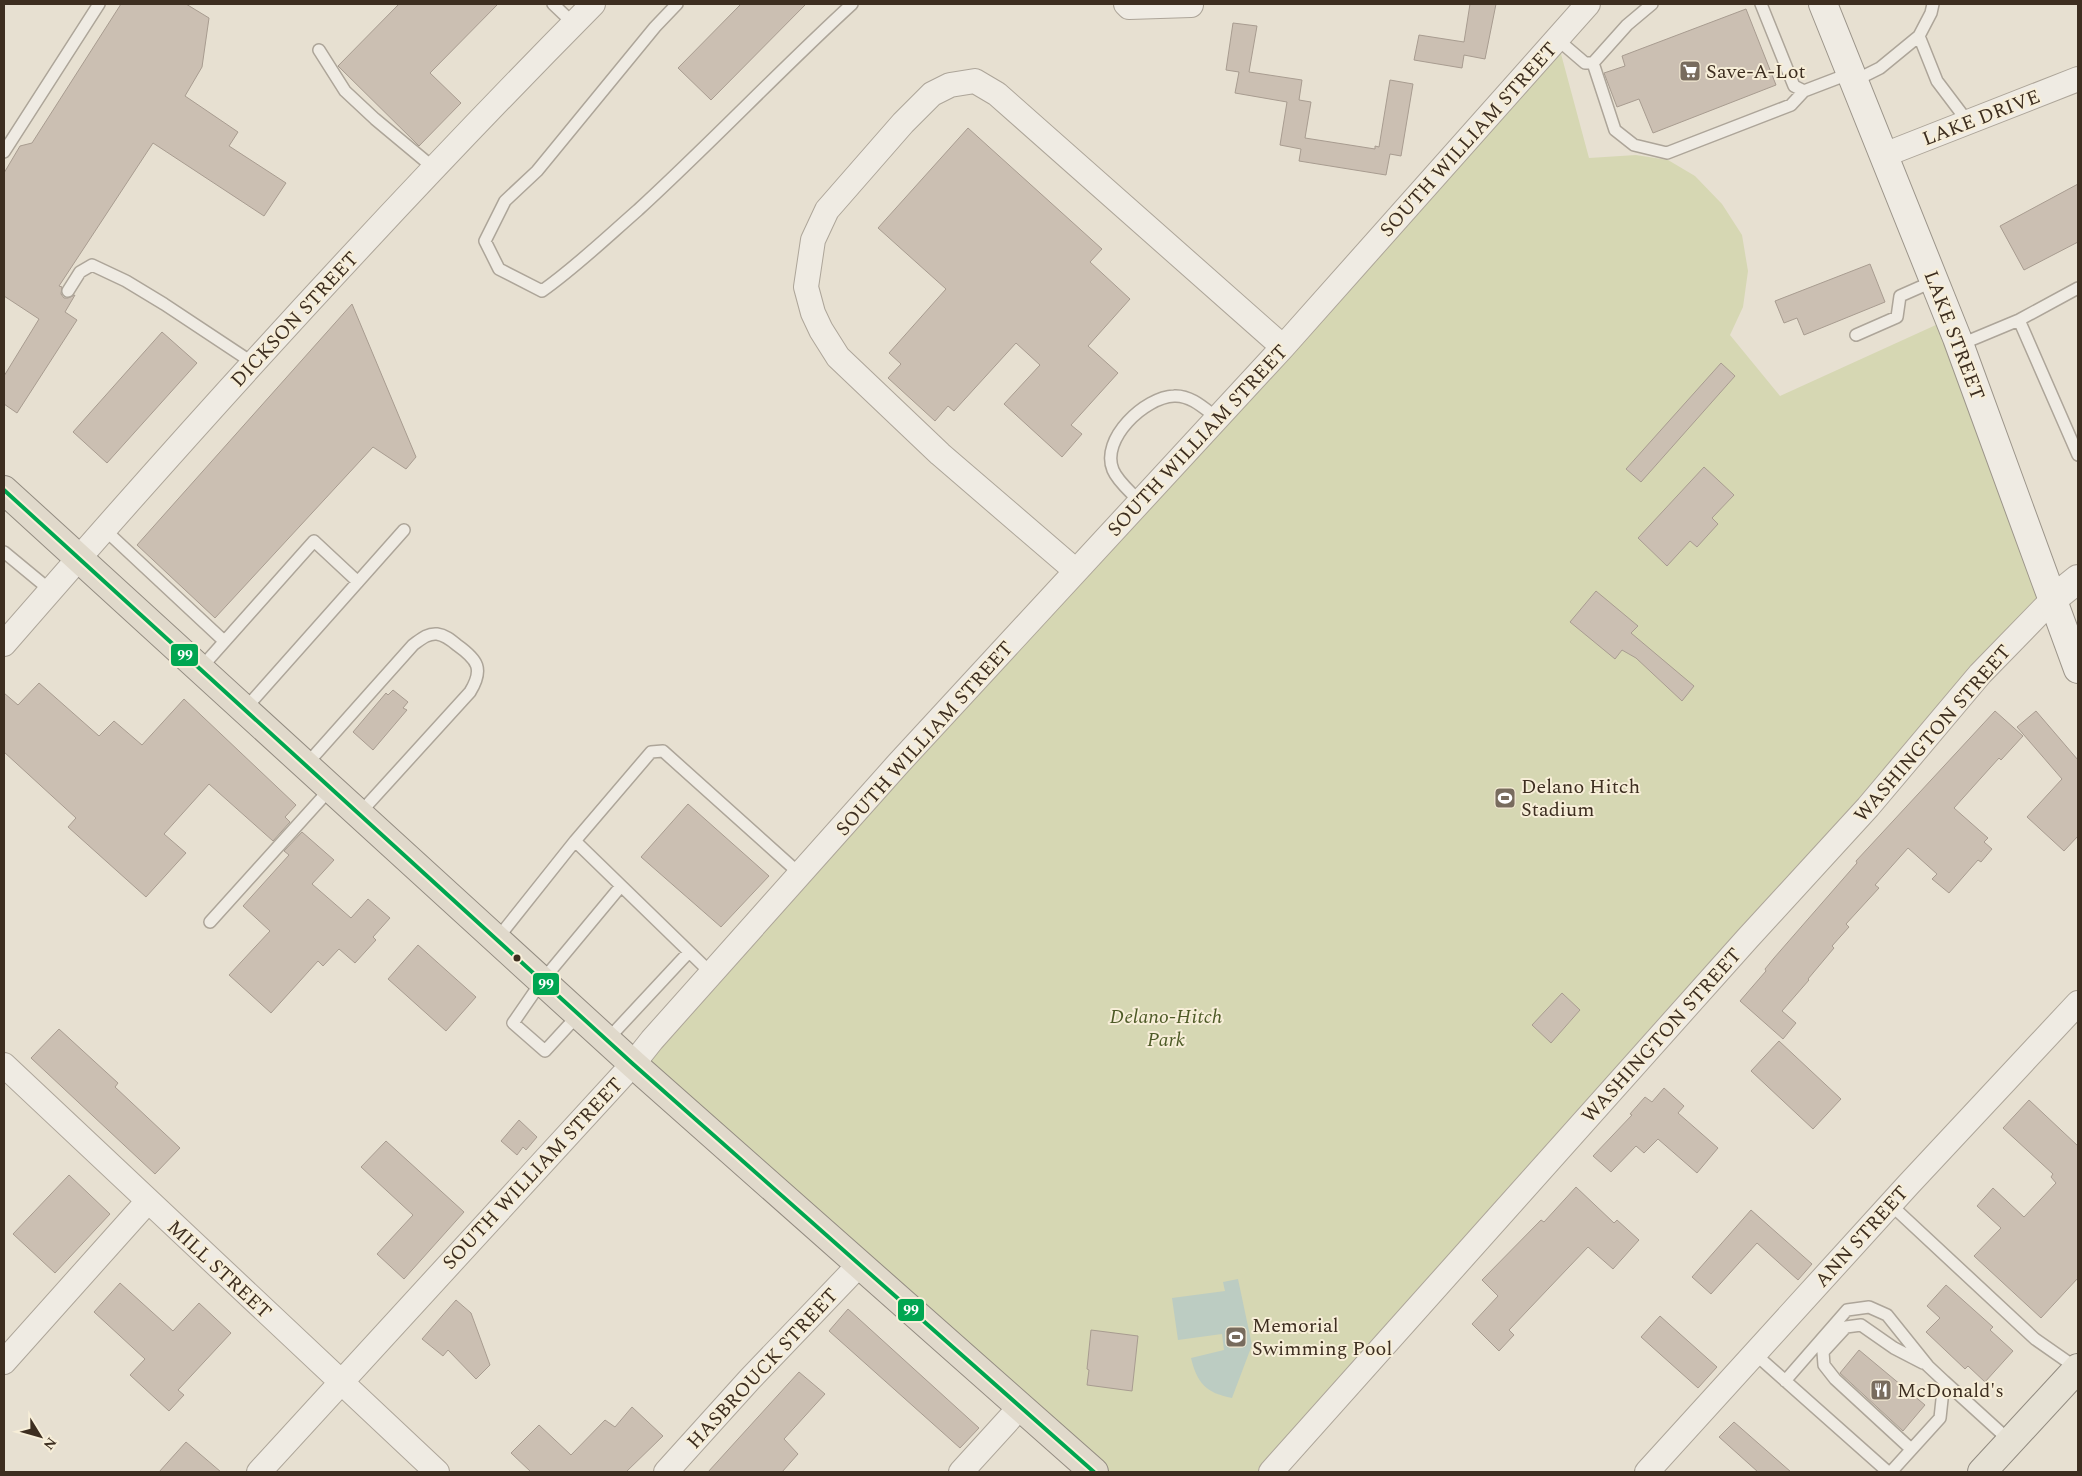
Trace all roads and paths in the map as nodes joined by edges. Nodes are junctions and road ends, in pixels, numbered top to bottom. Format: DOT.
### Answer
graph roads {
  1 [pos="99,4"];
  2 [pos="553,4"];
  3 [pos="593,4"];
  4 [pos="677,4"];
  5 [pos="852,4"];
  6 [pos="1126,4"];
  7 [pos="1588,4"];
  8 [pos="1652,4"];
  9 [pos="1761,4"];
  10 [pos="1823,4"];
  11 [pos="1933,4"];
  12 [pos="1192,5"];
  13 [pos="574,24"];
  14 [pos="1919,36"];
  15 [pos="1557,39"];
  16 [pos="319,50"];
  17 [pos="1593,63"];
  18 [pos="1853,77"];
  19 [pos="2078,79"];
  20 [pos="1804,91"];
  21 [pos="1968,122"];
  22 [pos="4,152"];
  23 [pos="1884,155"];
  24 [pos="435,169"];
  25 [pos="1934,281"];
  26 [pos="2078,288"];
  27 [pos="68,291"];
  28 [pos="2019,320"];
  29 [pos="1856,335"];
  30 [pos="1959,345"];
  31 [pos="1283,347"];
  32 [pos="253,363"];
  33 [pos="1217,418"];
  34 [pos="2078,455"];
  35 [pos="4,490"];
  36 [pos="1140,502"];
  37 [pos="104,529"];
  38 [pos="404,530"];
  39 [pos="4,552"];
  40 [pos="79,558"];
  41 [pos="1076,571"];
  42 [pos="2078,579"];
  43 [pos="358,582"];
  44 [pos="50,590"];
  45 [pos="2053,599"];
  46 [pos="9,633"];
  47 [pos="224,641"];
  48 [pos="200,669"];
  49 [pos="2078,669"];
  50 [pos="245,709"];
  51 [pos="306,765"];
  52 [pos="331,788"];
  53 [pos="359,814"];
  54 [pos="575,841"];
  55 [pos="800,874"];
  56 [pos="621,886"];
  57 [pos="210,922"];
  58 [pos="496,940"];
  59 [pos="689,952"];
  60 [pos="711,973"];
  61 [pos="542,981"];
  62 [pos="2078,1003"];
  63 [pos="579,1014"];
  64 [pos="607,1040"];
  65 [pos="633,1064"];
  66 [pos="4,1065"];
  67 [pos="148,1201"];
  68 [pos="1890,1204"];
  69 [pos="859,1264"];
  70 [pos="1755,1354"];
  71 [pos="4,1362"];
  72 [pos="1928,1366"];
  73 [pos="2078,1368"];
  74 [pos="1785,1381"];
  75 [pos="1944,1381"];
  76 [pos="341,1382"];
  77 [pos="1021,1406"];
  78 [pos="2010,1441"];
  79 [pos="1911,1449"];
  80 [pos="259,1472"];
  81 [pos="437,1472"];
  82 [pos="666,1472"];
  83 [pos="961,1472"];
  84 [pos="1094,1472"];
  85 [pos="1271,1472"];
  86 [pos="1647,1472"];
  87 [pos="1890,1472"];
  88 [pos="1982,1472"];
  1 -- 22 [label="lane"];
  2 -- 13 [label="lane"];
  3 -- 13 [label="street, DICKSON STREET"];
  4 -- 5 [label="lane"];
  6 -- 12 [label="street"];
  7 -- 15 [label="street, SOUTH WILLIAM STREET"];
  8 -- 17 [label="lane"];
  9 -- 20 [label="lane"];
  10 -- 18 [label="main road, LAKE STREET"];
  11 -- 14 [label="lane"];
  13 -- 24 [label="street, DICKSON STREET"];
  14 -- 18 [label="lane"];
  14 -- 21 [label="lane"];
  15 -- 17 [label="lane"];
  15 -- 31 [label="street, SOUTH WILLIAM STREET"];
  16 -- 24 [label="lane"];
  17 -- 20 [label="lane"];
  18 -- 20 [label="lane"];
  18 -- 23 [label="main road, LAKE STREET"];
  19 -- 21 [label="street, LAKE DRIVE"];
  21 -- 23 [label="street, LAKE DRIVE"];
  23 -- 25 [label="main road, LAKE STREET"];
  24 -- 32 [label="street, DICKSON STREET"];
  25 -- 29 [label="lane"];
  25 -- 30 [label="main road, LAKE STREET"];
  26 -- 28 [label="lane"];
  27 -- 32 [label="lane"];
  28 -- 30 [label="lane"];
  28 -- 34 [label="lane"];
  30 -- 45 [label="main road, LAKE STREET"];
  31 -- 33 [label="street, SOUTH WILLIAM STREET"];
  31 -- 41 [label="street"];
  32 -- 37 [label="street, DICKSON STREET"];
  33 -- 36 [label="street, SOUTH WILLIAM STREET"];
  33 -- 36 [label="lane"];
  35 -- 40 [label="highway"];
  36 -- 41 [label="street, SOUTH WILLIAM STREET"];
  37 -- 40 [label="street, DICKSON STREET"];
  37 -- 47 [label="lane"];
  38 -- 43 [label="lane"];
  39 -- 44 [label="lane"];
  40 -- 44 [label="street, DICKSON STREET"];
  40 -- 48 [label="highway"];
  41 -- 55 [label="street, SOUTH WILLIAM STREET"];
  42 -- 45 [label="main road"];
  43 -- 47 [label="lane"];
  43 -- 50 [label="lane"];
  44 -- 46 [label="street, DICKSON STREET"];
  45 -- 49 [label="main road, LAKE STREET"];
  45 -- 85 [label="street, WASHINGTON STREET"];
  47 -- 48 [label="lane"];
  48 -- 50 [label="highway"];
  50 -- 51 [label="highway"];
  51 -- 52 [label="highway"];
  51 -- 53 [label="lane"];
  52 -- 53 [label="highway"];
  52 -- 57 [label="lane"];
  53 -- 58 [label="highway"];
  54 -- 55 [label="lane"];
  54 -- 56 [label="lane"];
  54 -- 58 [label="lane"];
  55 -- 60 [label="street, SOUTH WILLIAM STREET"];
  56 -- 59 [label="lane"];
  56 -- 61 [label="lane"];
  58 -- 61 [label="highway"];
  59 -- 60 [label="lane"];
  59 -- 64 [label="lane"];
  60 -- 65 [label="street, SOUTH WILLIAM STREET"];
  61 -- 63 [label="highway"];
  61 -- 63 [label="lane"];
  62 -- 68 [label="street, ANN STREET"];
  63 -- 64 [label="highway"];
  64 -- 65 [label="highway"];
  65 -- 69 [label="highway"];
  65 -- 76 [label="street, SOUTH WILLIAM STREET"];
  66 -- 67 [label="street, MILL STREET"];
  67 -- 71 [label="street"];
  67 -- 76 [label="street, MILL STREET"];
  68 -- 70 [label="street, ANN STREET"];
  68 -- 73 [label="lane"];
  69 -- 77 [label="highway"];
  69 -- 82 [label="street, HASBROUCK STREET"];
  70 -- 74 [label="lane"];
  70 -- 86 [label="street, ANN STREET"];
  72 -- 74 [label="lane"];
  72 -- 75 [label="lane"];
  72 -- 79 [label="lane"];
  73 -- 78 [label="main road"];
  74 -- 87 [label="lane"];
  75 -- 78 [label="lane"];
  75 -- 79 [label="lane"];
  76 -- 80 [label="street, SOUTH WILLIAM STREET"];
  76 -- 81 [label="street, MILL STREET"];
  77 -- 83 [label="street"];
  77 -- 84 [label="highway"];
  78 -- 88 [label="main road"];
  79 -- 87 [label="lane"];
}
